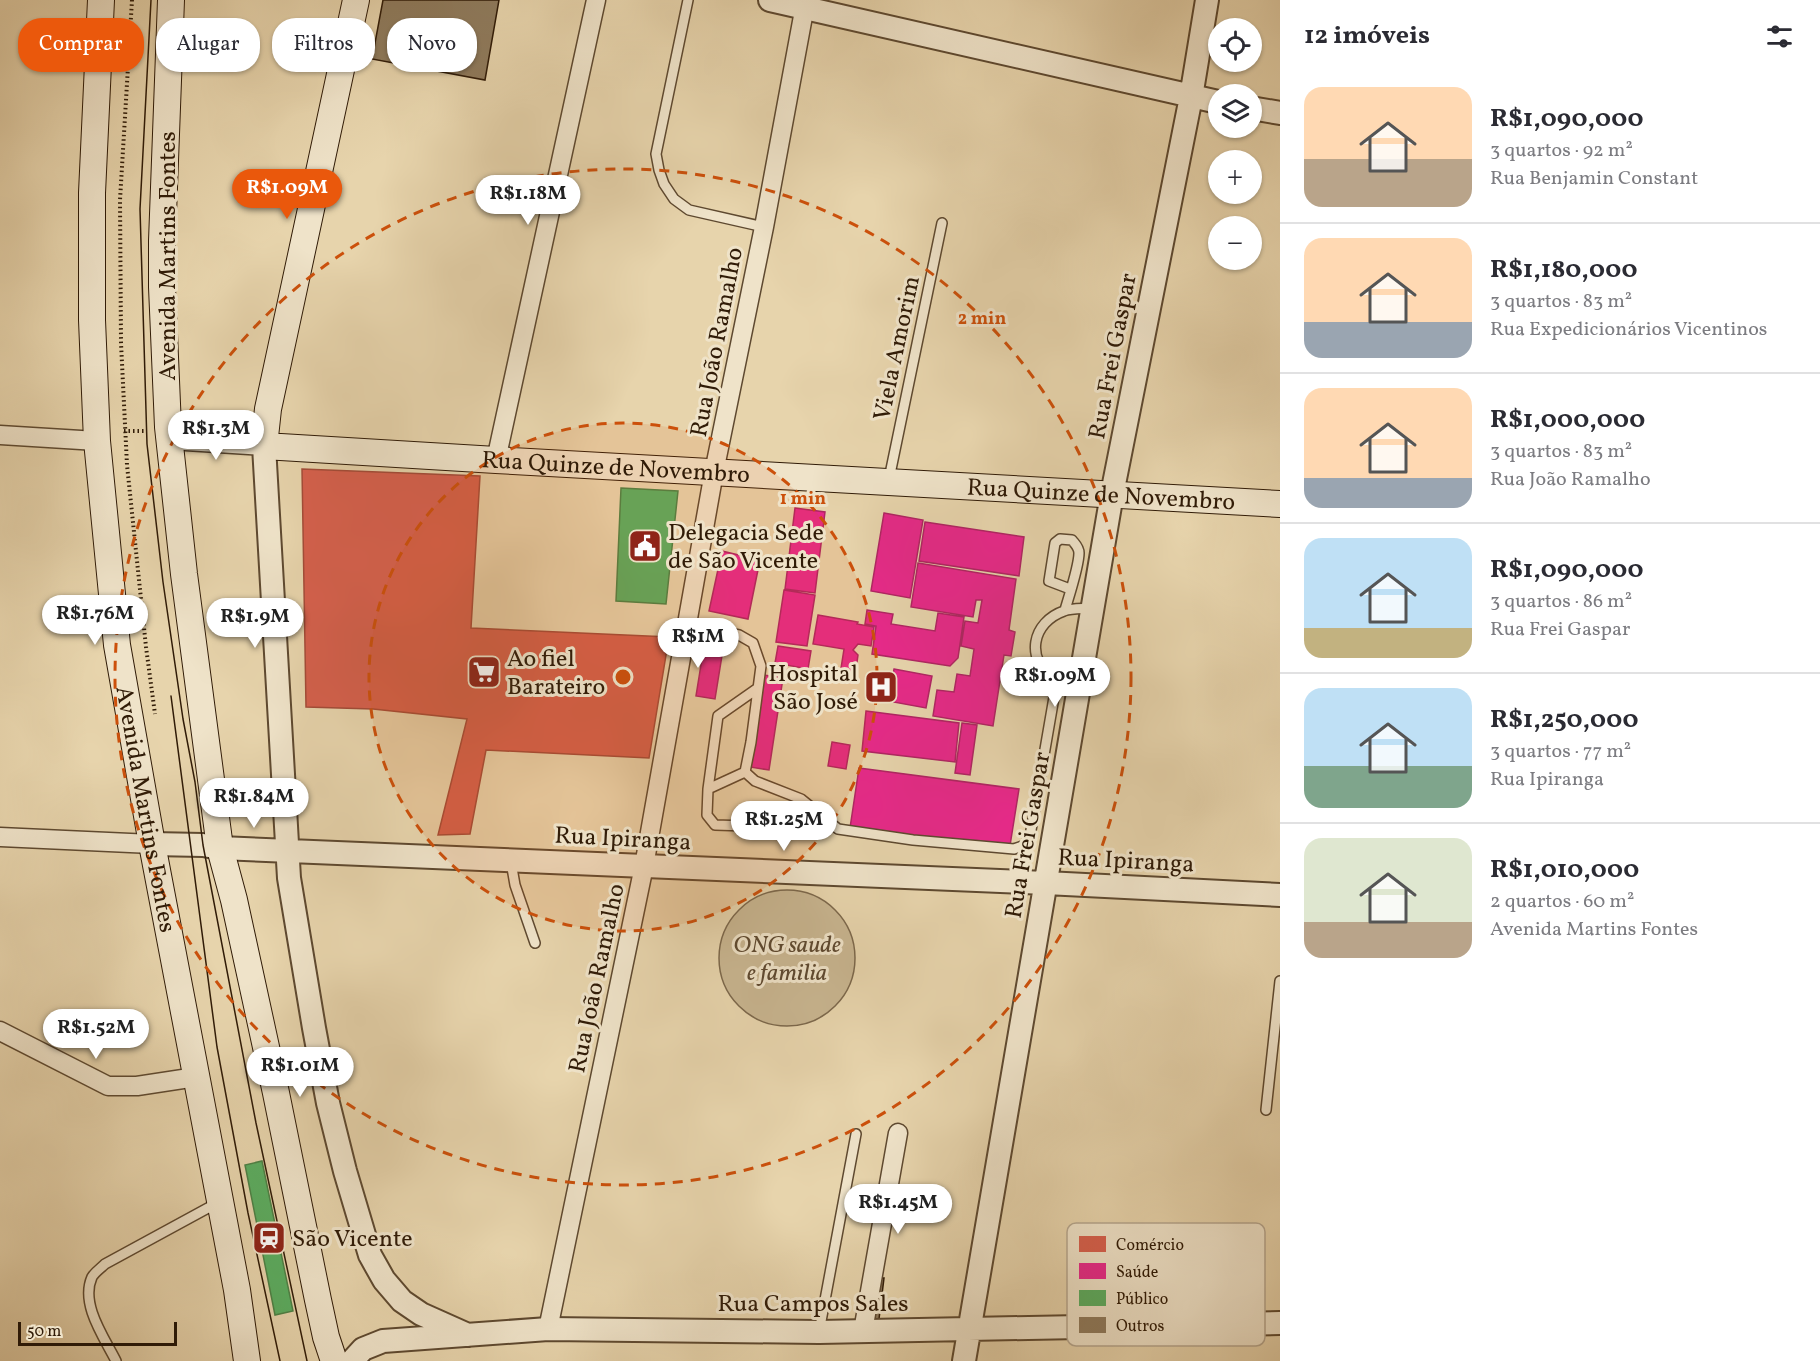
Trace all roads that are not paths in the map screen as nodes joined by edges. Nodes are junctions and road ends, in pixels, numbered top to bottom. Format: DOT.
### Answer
graph roads {
  1 [pos="102,0"];
  2 [pos="171,0"];
  3 [pos="356,0"];
  4 [pos="596,0"];
  5 [pos="688,0"];
  6 [pos="770,0"];
  7 [pos="1207,0"];
  8 [pos="805,4"];
  9 [pos="1191,97"];
  10 [pos="1208,100"];
  11 [pos="1262,110"];
  12 [pos="1280,113"];
  13 [pos="942,223"];
  14 [pos="764,227"];
  15 [pos="0,435"];
  16 [pos="170,440"];
  17 [pos="98,441"];
  18 [pos="264,446"];
  19 [pos="496,460"];
  20 [pos="714,472"];
  21 [pos="888,482"];
  22 [pos="1112,494"];
  23 [pos="1280,504"];
  24 [pos="1070,589"];
  25 [pos="1092,608"];
  26 [pos="1065,610"];
  27 [pos="688,626"];
  28 [pos="1057,680"];
  29 [pos="1079,685"];
  30 [pos="758,688"];
  31 [pos="745,772"];
  32 [pos="708,789"];
  33 [pos="823,818"];
  34 [pos="0,837"];
  35 [pos="152,844"];
  36 [pos="220,848"];
  37 [pos="286,851"];
  38 [pos="511,860"];
  39 [pos="644,866"];
  40 [pos="1046,883"];
  41 [pos="1280,895"];
  42 [pos="535,944"];
  43 [pos="1280,981"];
  44 [pos="0,1031"];
  45 [pos="196,1077"];
  46 [pos="1266,1110"];
  47 [pos="898,1133"];
  48 [pos="856,1134"];
  49 [pos="219,1202"];
  50 [pos="1265,1323"];
  51 [pos="1280,1323"];
  52 [pos="1067,1326"];
  53 [pos="969,1328"];
  54 [pos="548,1329"];
  55 [pos="863,1331"];
  56 [pos="819,1332"];
  57 [pos="468,1335"];
  58 [pos="116,1361"];
  59 [pos="247,1361"];
  60 [pos="334,1361"];
  61 [pos="352,1361"];
  62 [pos="964,1361"];
  1 -- 17 [label="main road, Avenida Martins Fontes"];
  2 -- 16 [label="main road, Avenida Martins Fontes"];
  3 -- 18 [label="main road"];
  4 -- 19 [label="street"];
  5 -- 14 [label="lane"];
  6 -- 8 [label="street"];
  7 -- 9 [label="street, Rua Frei Gaspar"];
  8 -- 9 [label="street"];
  8 -- 14 [label="street, Rua João Ramalho"];
  9 -- 10 [label="street"];
  9 -- 22 [label="street, Rua Frei Gaspar"];
  11 -- 12 [label="street"];
  13 -- 21 [label="lane, Viela Amorim"];
  14 -- 20 [label="street, Rua João Ramalho"];
  15 -- 17 [label="street"];
  16 -- 18 [label="street, Rua Quinze de Novembro"];
  16 -- 36 [label="main road, Avenida Martins Fontes"];
  17 -- 35 [label="main road, Avenida Martins Fontes"];
  18 -- 19 [label="main road, Rua Quinze de Novembro"];
  18 -- 37 [label="street"];
  19 -- 20 [label="main road, Rua Quinze de Novembro"];
  20 -- 21 [label="main road, Rua Quinze de Novembro"];
  20 -- 27 [label="street, Rua João Ramalho"];
  21 -- 22 [label="main road, Rua Quinze de Novembro"];
  22 -- 23 [label="main road, Rua Quinze de Novembro"];
  22 -- 25 [label="street, Rua Frei Gaspar"];
  24 -- 24 [label="lane"];
  24 -- 26 [label="lane"];
  25 -- 26 [label="lane"];
  25 -- 29 [label="street, Rua Frei Gaspar"];
  26 -- 28 [label="lane"];
  27 -- 30 [label="lane"];
  27 -- 39 [label="street, Rua João Ramalho"];
  28 -- 29 [label="lane"];
  28 -- 33 [label="lane"];
  29 -- 40 [label="street, Rua Frei Gaspar"];
  30 -- 31 [label="lane"];
  30 -- 32 [label="lane"];
  31 -- 32 [label="lane"];
  31 -- 33 [label="lane"];
  32 -- 33 [label="lane"];
  34 -- 35 [label="street"];
  35 -- 36 [label="street, Rua Ipiranga"];
  35 -- 45 [label="main road, Avenida Martins Fontes"];
  36 -- 37 [label="street, Rua Ipiranga"];
  36 -- 60 [label="main road, Avenida Martins Fontes"];
  37 -- 38 [label="street, Rua Ipiranga"];
  37 -- 57 [label="street"];
  38 -- 39 [label="street, Rua Ipiranga"];
  38 -- 42 [label="lane"];
  39 -- 40 [label="street, Rua Ipiranga"];
  39 -- 54 [label="street, Rua João Ramalho"];
  40 -- 41 [label="street, Rua Ipiranga"];
  40 -- 53 [label="street, Rua Frei Gaspar"];
  43 -- 46 [label="lane"];
  44 -- 45 [label="street"];
  45 -- 49 [label="main road, Avenida Martins Fontes"];
  47 -- 55 [label="street"];
  48 -- 56 [label="lane"];
  49 -- 58 [label="lane"];
  49 -- 59 [label="main road, Avenida Martins Fontes"];
  50 -- 51 [label="street, Rua Campos Sales"];
  52 -- 53 [label="street, Rua Campos Sales"];
  53 -- 55 [label="street, Rua Campos Sales"];
  53 -- 62 [label="street, Rua Frei Gaspar"];
  54 -- 56 [label="street, Rua Campos Sales"];
  54 -- 57 [label="street, Rua Campos Sales"];
  55 -- 56 [label="street, Rua Campos Sales"];
  57 -- 61 [label="street, Rua Campos Sales"];
}
